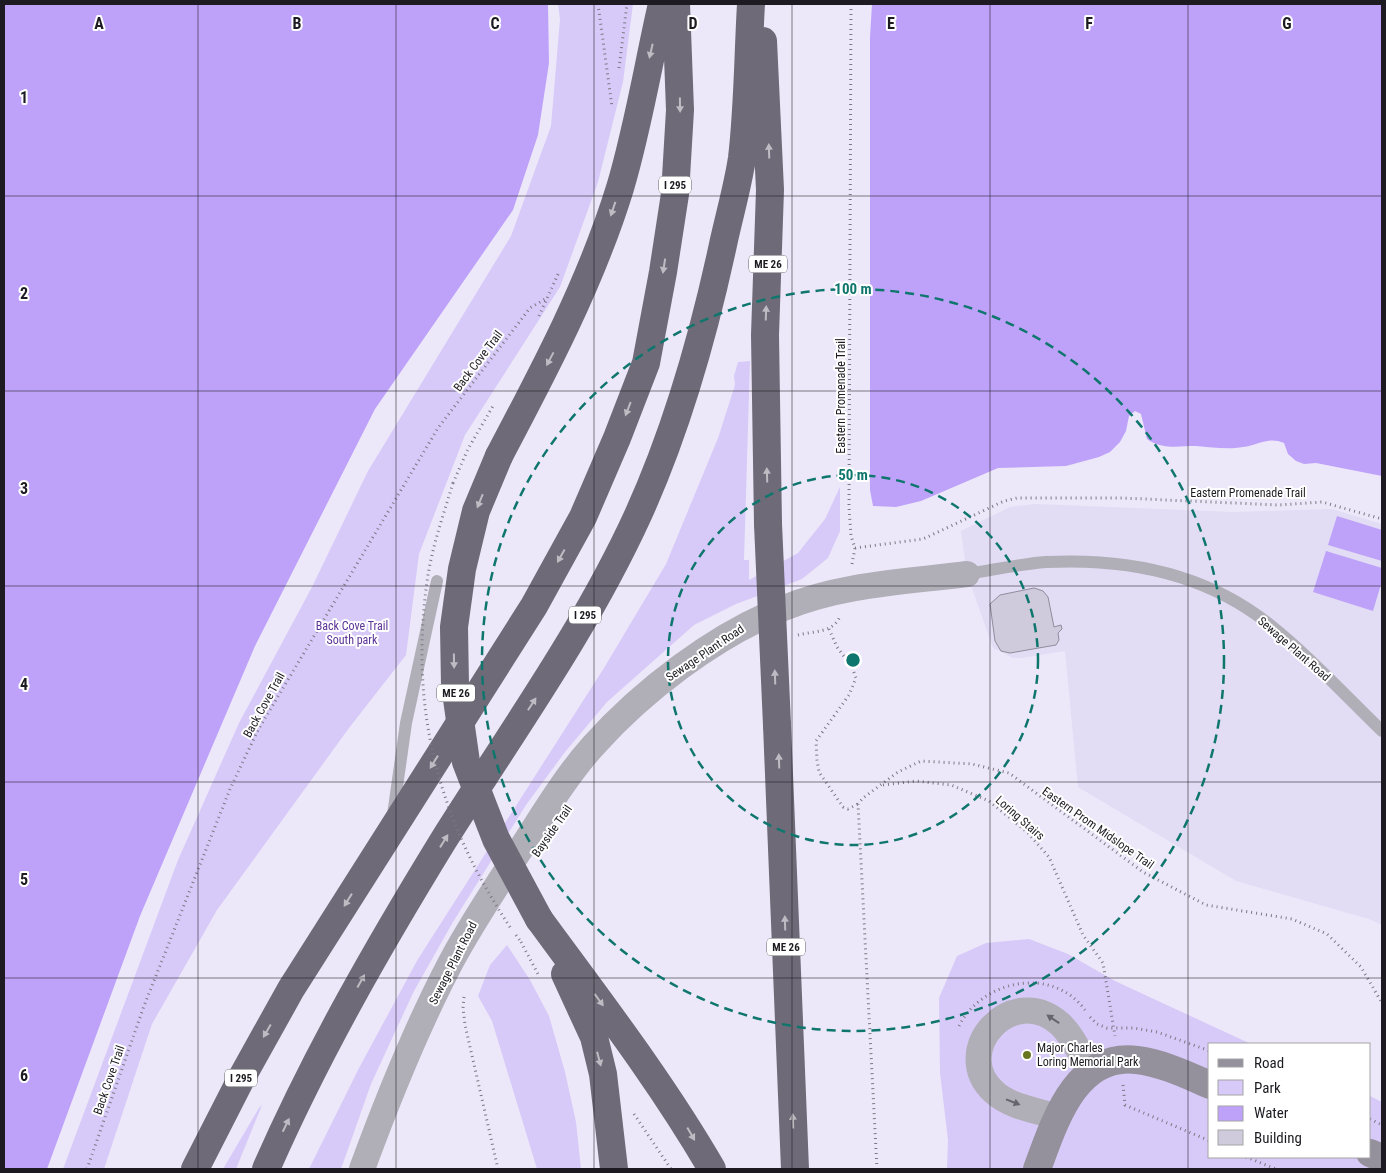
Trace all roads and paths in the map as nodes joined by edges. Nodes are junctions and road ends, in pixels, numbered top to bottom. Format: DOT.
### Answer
graph roads {
  1 [pos="598,4"];
  2 [pos="627,4"];
  3 [pos="662,4"];
  4 [pos="676,4"];
  5 [pos="751,4"];
  6 [pos="759,4"];
  7 [pos="851,4"];
  8 [pos="618,72"];
  9 [pos="616,90"];
  10 [pos="612,108"];
  11 [pos="610,116"];
  12 [pos="561,266"];
  13 [pos="545,298"];
  14 [pos="537,321"];
  15 [pos="498,399"];
  16 [pos="453,483"];
  17 [pos="1382,519"];
  18 [pos="967,574"];
  19 [pos="437,580"];
  20 [pos="839,619"];
  21 [pos="829,629"];
  22 [pos="790,637"];
  23 [pos="1382,730"];
  24 [pos="882,785"];
  25 [pos="858,804"];
  26 [pos="390,832"];
  27 [pos="508,912"];
  28 [pos="539,919"];
  29 [pos="503,920"];
  30 [pos="466,990"];
  31 [pos="1382,1003"];
  32 [pos="1115,1039"];
  33 [pos="1091,1072"];
  34 [pos="1123,1082"];
  35 [pos="1208,1084"];
  36 [pos="632,1110"];
  37 [pos="1058,1117"];
  38 [pos="1208,1140"];
  39 [pos="1248,1158"];
  40 [pos="87,1169"];
  41 [pos="194,1169"];
  42 [pos="266,1169"];
  43 [pos="362,1169"];
  44 [pos="498,1169"];
  45 [pos="614,1169"];
  46 [pos="671,1169"];
  47 [pos="712,1169"];
  48 [pos="795,1169"];
  49 [pos="877,1169"];
  50 [pos="1037,1169"];
  51 [pos="1276,1169"];
  1 -- 10 [label="path"];
  2 -- 8 [label="path"];
  3 -- 28 [label="highway, ME 26, one-way, bridge"];
  4 -- 26 [label="highway, I 295, one-way"];
  42 -- 5 [label="highway, I 295, one-way"];
  48 -- 6 [label="highway, ME 26, one-way, bridge"];
  7 -- 17 [label="path, Eastern Promenade Trail"];
  9 -- 10 [label="path"];
  10 -- 11 [label="path"];
  12 -- 13 [label="path, Back Cove Trail"];
  13 -- 14 [label="path, Back Cove Trail"];
  13 -- 40 [label="path, Back Cove Trail"];
  15 -- 16 [label="path"];
  18 -- 23 [label="lane, Sewage Plant Road"];
  18 -- 43 [label="street, Sewage Plant Road"];
  19 -- 26 [label="lane"];
  20 -- 21 [label="path"];
  21 -- 22 [label="path"];
  21 -- 25 [label="path"];
  24 -- 25 [label="path, Eastern Prom Midslope Trail"];
  24 -- 31 [label="path, Eastern Prom Midslope Trail"];
  24 -- 32 [label="path, Loring Stairs"];
  25 -- 49 [label="path"];
  26 -- 41 [label="highway, I 295, one-way"];
  27 -- 29 [label="path"];
  28 -- 45 [label="highway, one-way"];
  28 -- 47 [label="highway, ME 26, one-way"];
  30 -- 44 [label="path"];
  33 -- 35 [label="street"];
  33 -- 37 [label="street"];
  33 -- 37 [label="street, one-way"];
  34 -- 38 [label="path"];
  36 -- 46 [label="path"];
  37 -- 50 [label="street"];
  39 -- 51 [label="path"];
}
